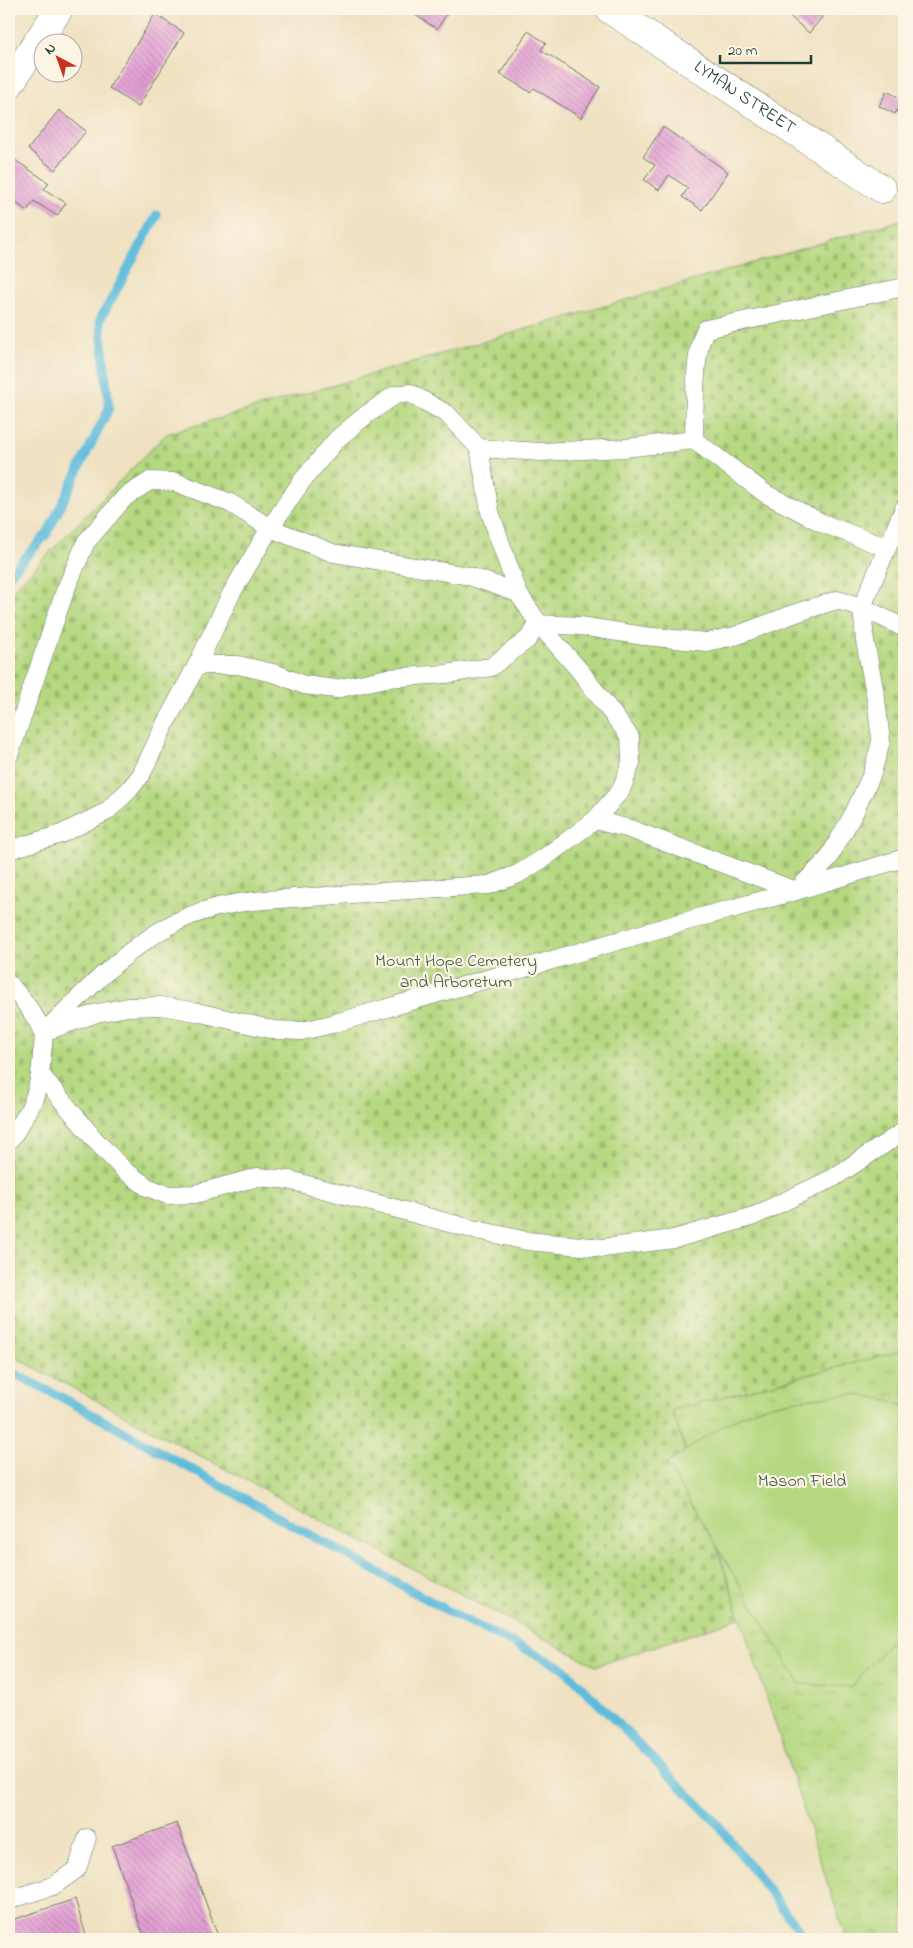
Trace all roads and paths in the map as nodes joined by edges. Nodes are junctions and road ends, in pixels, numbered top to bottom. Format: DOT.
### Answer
graph roads {
  1 [pos="59,9"];
  2 [pos="609,9"];
  3 [pos="9,85"];
  4 [pos="882,189"];
  5 [pos="904,287"];
  6 [pos="694,440"];
  7 [pos="479,448"];
  8 [pos="904,508"];
  9 [pos="270,528"];
  10 [pos="887,548"];
  11 [pos="518,593"];
  12 [pos="862,607"];
  13 [pos="538,624"];
  14 [pos="904,628"];
  15 [pos="197,665"];
  16 [pos="9,755"];
  17 [pos="595,820"];
  18 [pos="9,850"];
  19 [pos="904,858"];
  20 [pos="796,892"];
  21 [pos="9,984"];
  22 [pos="44,1032"];
  23 [pos="41,1075"];
  24 [pos="904,1131"];
  25 [pos="9,1140"];
  26 [pos="87,1838"];
  27 [pos="9,1900"];
  1 -- 3 [label="street"];
  2 -- 4 [label="street, LYMAN STREET"];
  5 -- 6 [label="lane"];
  6 -- 7 [label="lane"];
  6 -- 10 [label="lane"];
  7 -- 9 [label="lane"];
  7 -- 11 [label="lane"];
  8 -- 10 [label="lane"];
  9 -- 11 [label="lane"];
  9 -- 15 [label="lane"];
  9 -- 16 [label="lane"];
  10 -- 12 [label="lane"];
  11 -- 13 [label="lane"];
  12 -- 13 [label="lane"];
  12 -- 14 [label="lane"];
  12 -- 20 [label="lane"];
  13 -- 15 [label="lane"];
  13 -- 17 [label="lane"];
  15 -- 18 [label="lane"];
  17 -- 20 [label="lane"];
  17 -- 22 [label="lane"];
  19 -- 20 [label="lane"];
  20 -- 22 [label="lane"];
  21 -- 22 [label="lane"];
  22 -- 23 [label="lane"];
  23 -- 24 [label="lane"];
  23 -- 25 [label="lane"];
  26 -- 27 [label="lane"];
}
